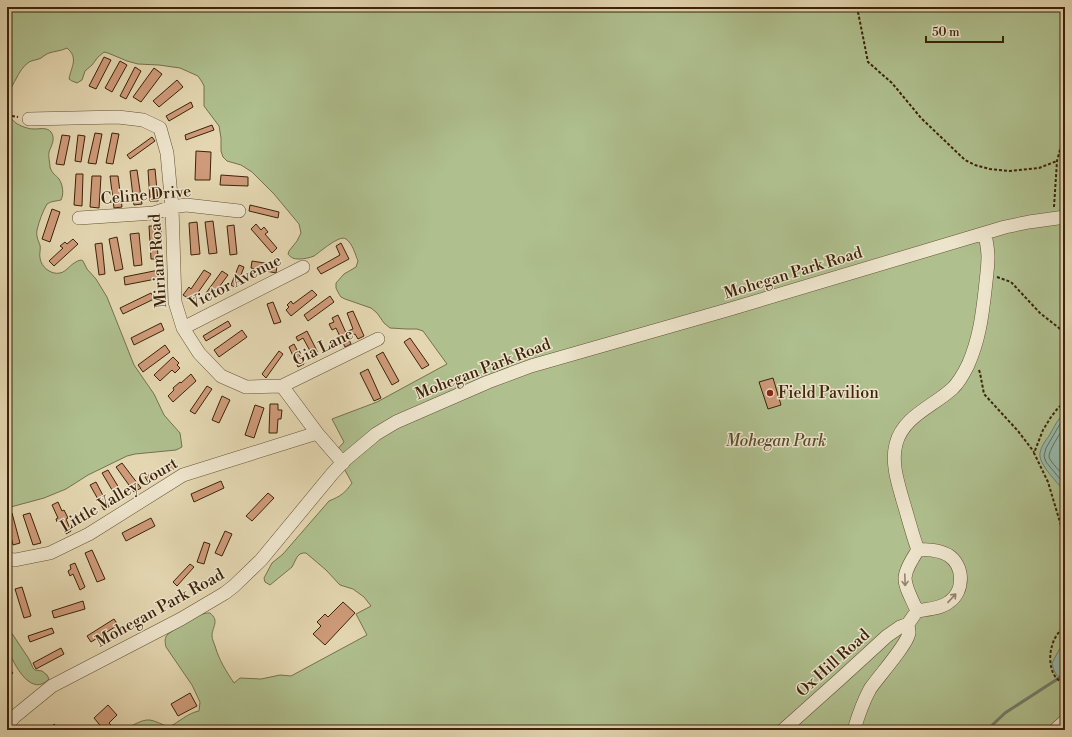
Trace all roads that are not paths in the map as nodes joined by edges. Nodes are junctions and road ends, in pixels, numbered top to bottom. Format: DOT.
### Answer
graph roads {
  1 [pos="29,119"];
  2 [pos="172,207"];
  3 [pos="239,211"];
  4 [pos="79,218"];
  5 [pos="1059,218"];
  6 [pos="985,233"];
  7 [pos="303,267"];
  8 [pos="183,328"];
  9 [pos="378,339"];
  10 [pos="282,386"];
  11 [pos="317,433"];
  12 [pos="343,463"];
  13 [pos="918,550"];
  14 [pos="7,559"];
  15 [pos="917,611"];
  16 [pos="908,624"];
  17 [pos="1065,721"];
  18 [pos="7,726"];
  19 [pos="783,730"];
  20 [pos="854,730"];
  21 [pos="1054,730"];
  1 -- 2 [label="street, Miriam Road"];
  2 -- 3 [label="street, Celine Drive"];
  2 -- 4 [label="street, Celine Drive"];
  2 -- 8 [label="street, Miriam Road"];
  5 -- 6 [label="street, Mohegan Park Road"];
  6 -- 12 [label="street, Mohegan Park Road"];
  6 -- 13 [label="street"];
  7 -- 8 [label="street, Victor Avenue"];
  8 -- 10 [label="street, Miriam Road"];
  9 -- 10 [label="street, Gia Lane"];
  10 -- 11 [label="street"];
  11 -- 12 [label="street"];
  11 -- 14 [label="street, Little Valley Court"];
  12 -- 18 [label="street, Mohegan Park Road"];
  13 -- 15 [label="street, one-way"];
  15 -- 13 [label="street, one-way"];
  15 -- 16 [label="street"];
  16 -- 19 [label="street, Ox Hill Road"];
  16 -- 20 [label="street"];
  17 -- 21 [label="street"];
}
